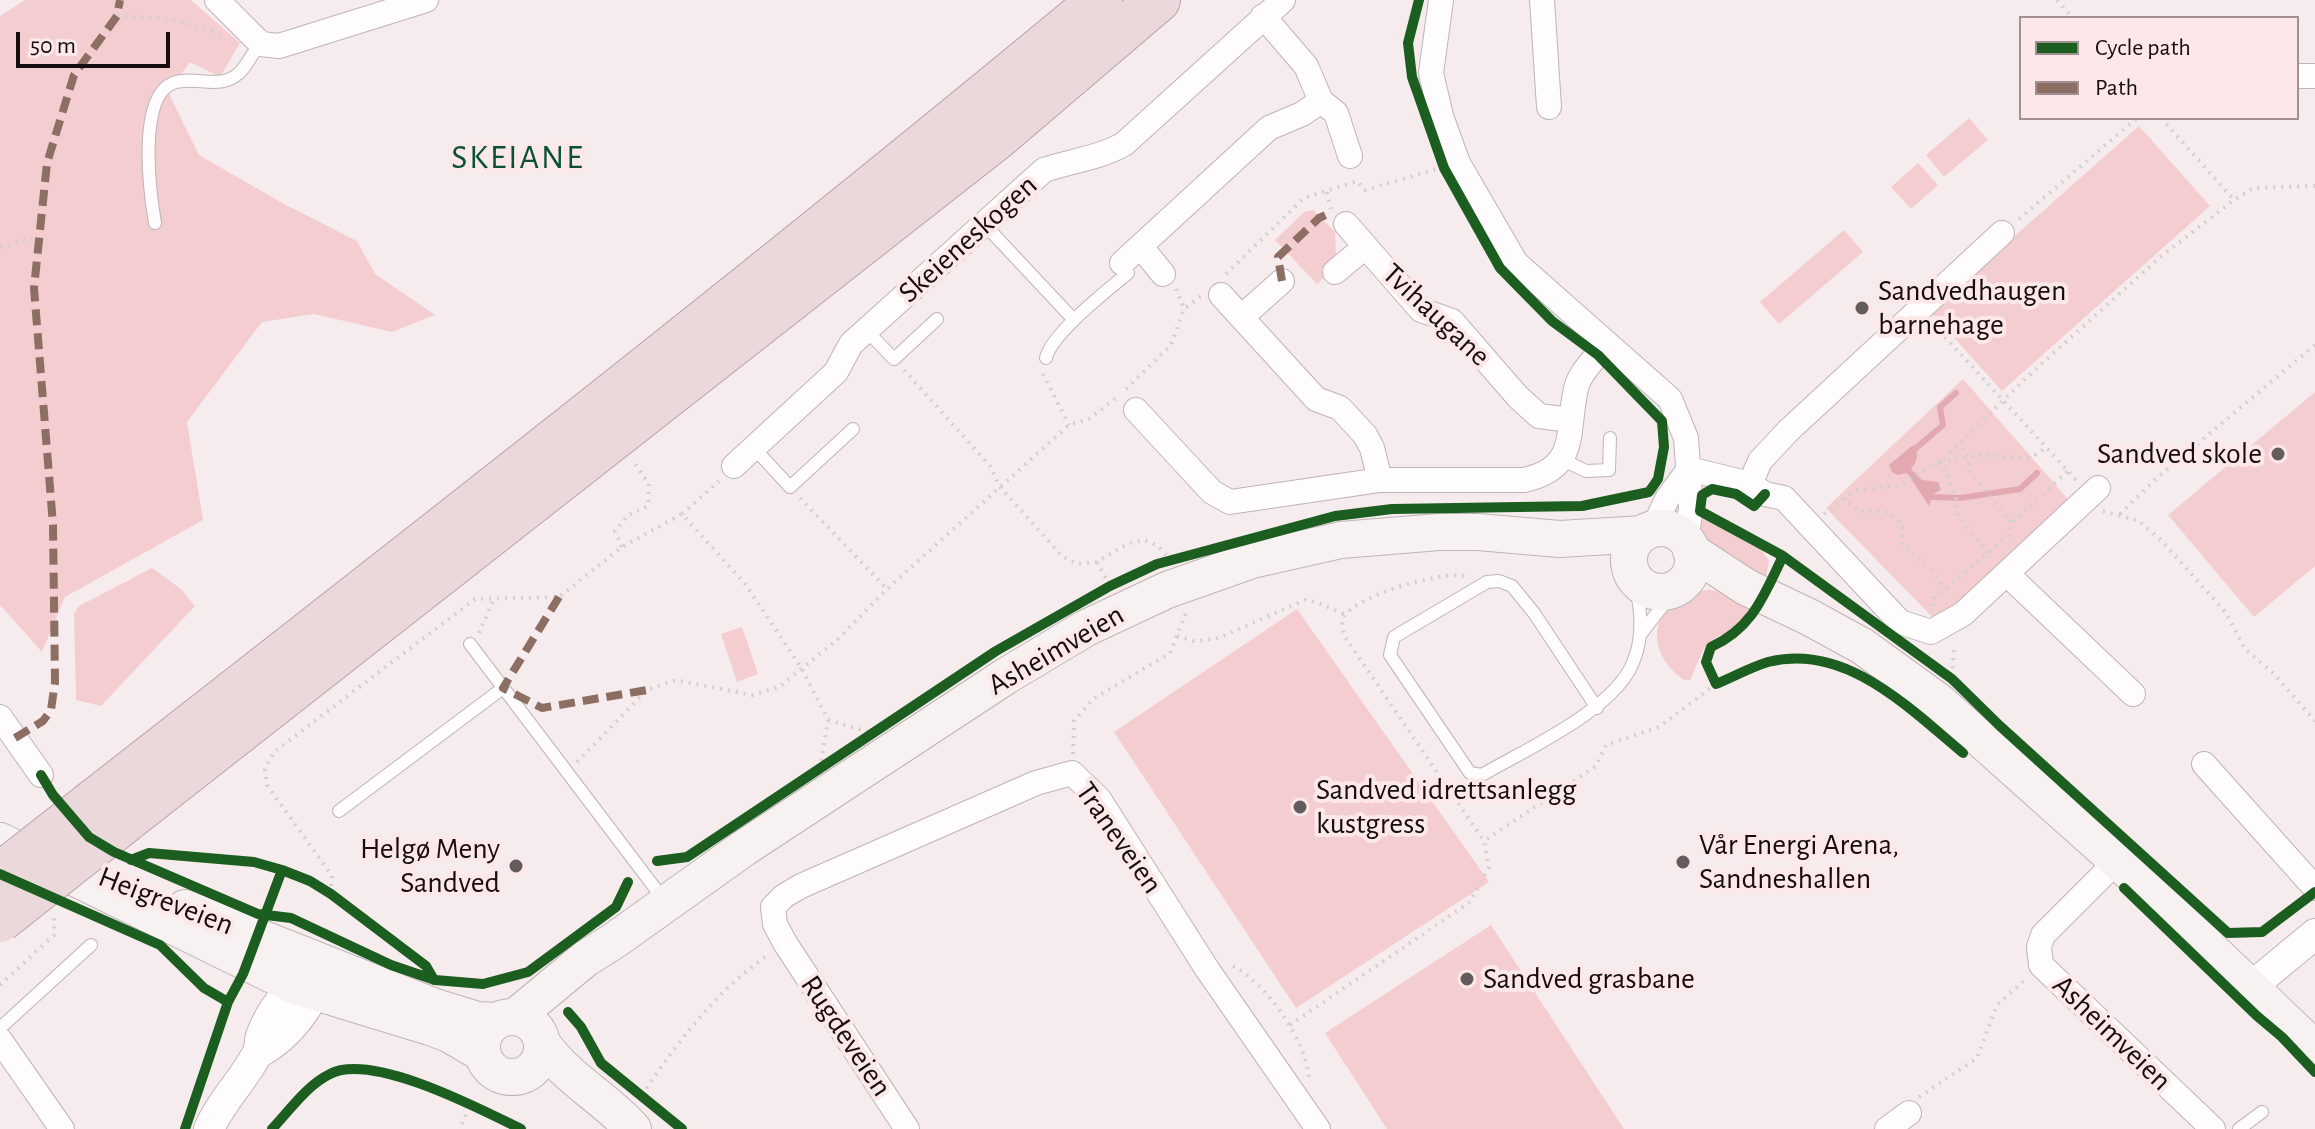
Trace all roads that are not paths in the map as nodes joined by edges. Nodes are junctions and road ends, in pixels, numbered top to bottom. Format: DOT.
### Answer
graph roads {
  1 [pos="217,0"];
  2 [pos="426,0"];
  3 [pos="1100,0"];
  4 [pos="1158,0"];
  5 [pos="1283,0"];
  6 [pos="1441,0"];
  7 [pos="1542,0"];
  8 [pos="1263,16"];
  9 [pos="258,46"];
  10 [pos="1321,101"];
  11 [pos="1549,107"];
  12 [pos="1350,156"];
  13 [pos="155,223"];
  14 [pos="1346,224"];
  15 [pos="985,225"];
  16 [pos="2002,233"];
  17 [pos="1141,247"];
  18 [pos="1365,247"];
  19 [pos="1125,268"];
  20 [pos="1335,272"];
  21 [pos="1163,274"];
  22 [pos="1282,281"];
  23 [pos="1214,291"];
  24 [pos="1243,316"];
  25 [pos="937,319"];
  26 [pos="1074,320"];
  27 [pos="866,330"];
  28 [pos="1606,344"];
  29 [pos="1046,358"];
  30 [pos="1136,410"];
  31 [pos="1571,420"];
  32 [pos="853,429"];
  33 [pos="1610,438"];
  34 [pos="754,448"];
  35 [pos="1563,460"];
  36 [pos="734,466"];
  37 [pos="1689,469"];
  38 [pos="1380,480"];
  39 [pos="1750,484"];
  40 [pos="2090,496"];
  41 [pos="1648,531"];
  42 [pos="1560,539"];
  43 [pos="1685,565"];
  44 [pos="1632,571"];
  45 [pos="2008,575"];
  46 [pos="1640,635"];
  47 [pos="470,644"];
  48 [pos="503,688"];
  49 [pos="2133,694"];
  50 [pos="1597,708"];
  51 [pos="0,717"];
  52 [pos="2204,764"];
  53 [pos="41,775"];
  54 [pos="109,811"];
  55 [pos="339,811"];
  56 [pos="5,854"];
  57 [pos="2116,859"];
  58 [pos="2315,888"];
  59 [pos="666,903"];
  60 [pos="0,920"];
  61 [pos="2315,934"];
  62 [pos="785,943"];
  63 [pos="91,945"];
  64 [pos="311,981"];
  65 [pos="2251,987"];
  66 [pos="0,1028"];
  67 [pos="523,1029"];
  68 [pos="0,1040"];
  69 [pos="2315,1049"];
  70 [pos="483,1054"];
  71 [pos="525,1075"];
  72 [pos="2262,1112"];
  73 [pos="1912,1117"];
  74 [pos="639,1120"];
  75 [pos="62,1129"];
  76 [pos="209,1129"];
  77 [pos="907,1129"];
  78 [pos="1318,1129"];
  79 [pos="1887,1129"];
  80 [pos="2213,1129"];
  81 [pos="2239,1129"];
  1 -- 9 [label="street"];
  2 -- 9 [label="street"];
  3 -- 54 [label="highway"];
  4 -- 54 [label="highway"];
  5 -- 8 [label="street, Skeieneskogen"];
  6 -- 28 [label="street"];
  7 -- 11 [label="street"];
  8 -- 10 [label="street"];
  8 -- 15 [label="street, Skeieneskogen"];
  9 -- 13 [label="lane"];
  10 -- 12 [label="street"];
  10 -- 17 [label="street"];
  14 -- 18 [label="street, Tvihaugane"];
  15 -- 26 [label="lane"];
  15 -- 27 [label="street, Skeieneskogen"];
  16 -- 39 [label="street"];
  17 -- 19 [label="street"];
  17 -- 21 [label="street"];
  18 -- 20 [label="street"];
  18 -- 31 [label="street, Tvihaugane"];
  19 -- 26 [label="lane"];
  22 -- 24 [label="street"];
  23 -- 24 [label="street"];
  24 -- 38 [label="street"];
  25 -- 27 [label="lane"];
  26 -- 29 [label="lane"];
  27 -- 34 [label="street, Skeieneskogen"];
  28 -- 31 [label="street"];
  28 -- 37 [label="street"];
  30 -- 38 [label="street"];
  31 -- 35 [label="street"];
  32 -- 34 [label="lane"];
  33 -- 35 [label="lane"];
  34 -- 36 [label="street, Skeieneskogen"];
  35 -- 38 [label="street"];
  37 -- 39 [label="street"];
  37 -- 41 [label="street"];
  37 -- 43 [label="street"];
  39 -- 45 [label="street"];
  40 -- 45 [label="street"];
  41 -- 42 [label="main road, Asheimveien"];
  41 -- 43 [label="main road"];
  41 -- 44 [label="main road"];
  42 -- 44 [label="main road, Asheimveien"];
  42 -- 59 [label="main road, Asheimveien"];
  43 -- 44 [label="main road"];
  43 -- 46 [label="lane"];
  43 -- 57 [label="main road"];
  44 -- 46 [label="lane"];
  45 -- 49 [label="street"];
  46 -- 50 [label="lane"];
  47 -- 48 [label="lane"];
  48 -- 55 [label="lane"];
  48 -- 59 [label="lane"];
  50 -- 50 [label="lane"];
  51 -- 53 [label="street"];
  52 -- 58 [label="street"];
  54 -- 56 [label="highway, bridge"];
  54 -- 60 [label="highway, bridge"];
  56 -- 64 [label="main road, Heigreveien"];
  57 -- 65 [label="main road"];
  57 -- 80 [label="street, Asheimveien"];
  59 -- 67 [label="main road, Asheimveien"];
  61 -- 65 [label="street"];
  62 -- 77 [label="street, Rugdeveien"];
  62 -- 78 [label="street, Traneveien"];
  63 -- 66 [label="lane"];
  64 -- 67 [label="main road, Heigreveien"];
  64 -- 70 [label="main road, Heigreveien"];
  64 -- 76 [label="street"];
  65 -- 69 [label="main road"];
  67 -- 70 [label="main road"];
  67 -- 71 [label="main road"];
  67 -- 74 [label="main road"];
  68 -- 75 [label="street"];
  70 -- 71 [label="main road"];
  71 -- 74 [label="main road"];
  72 -- 81 [label="lane"];
  73 -- 79 [label="street"];
}
